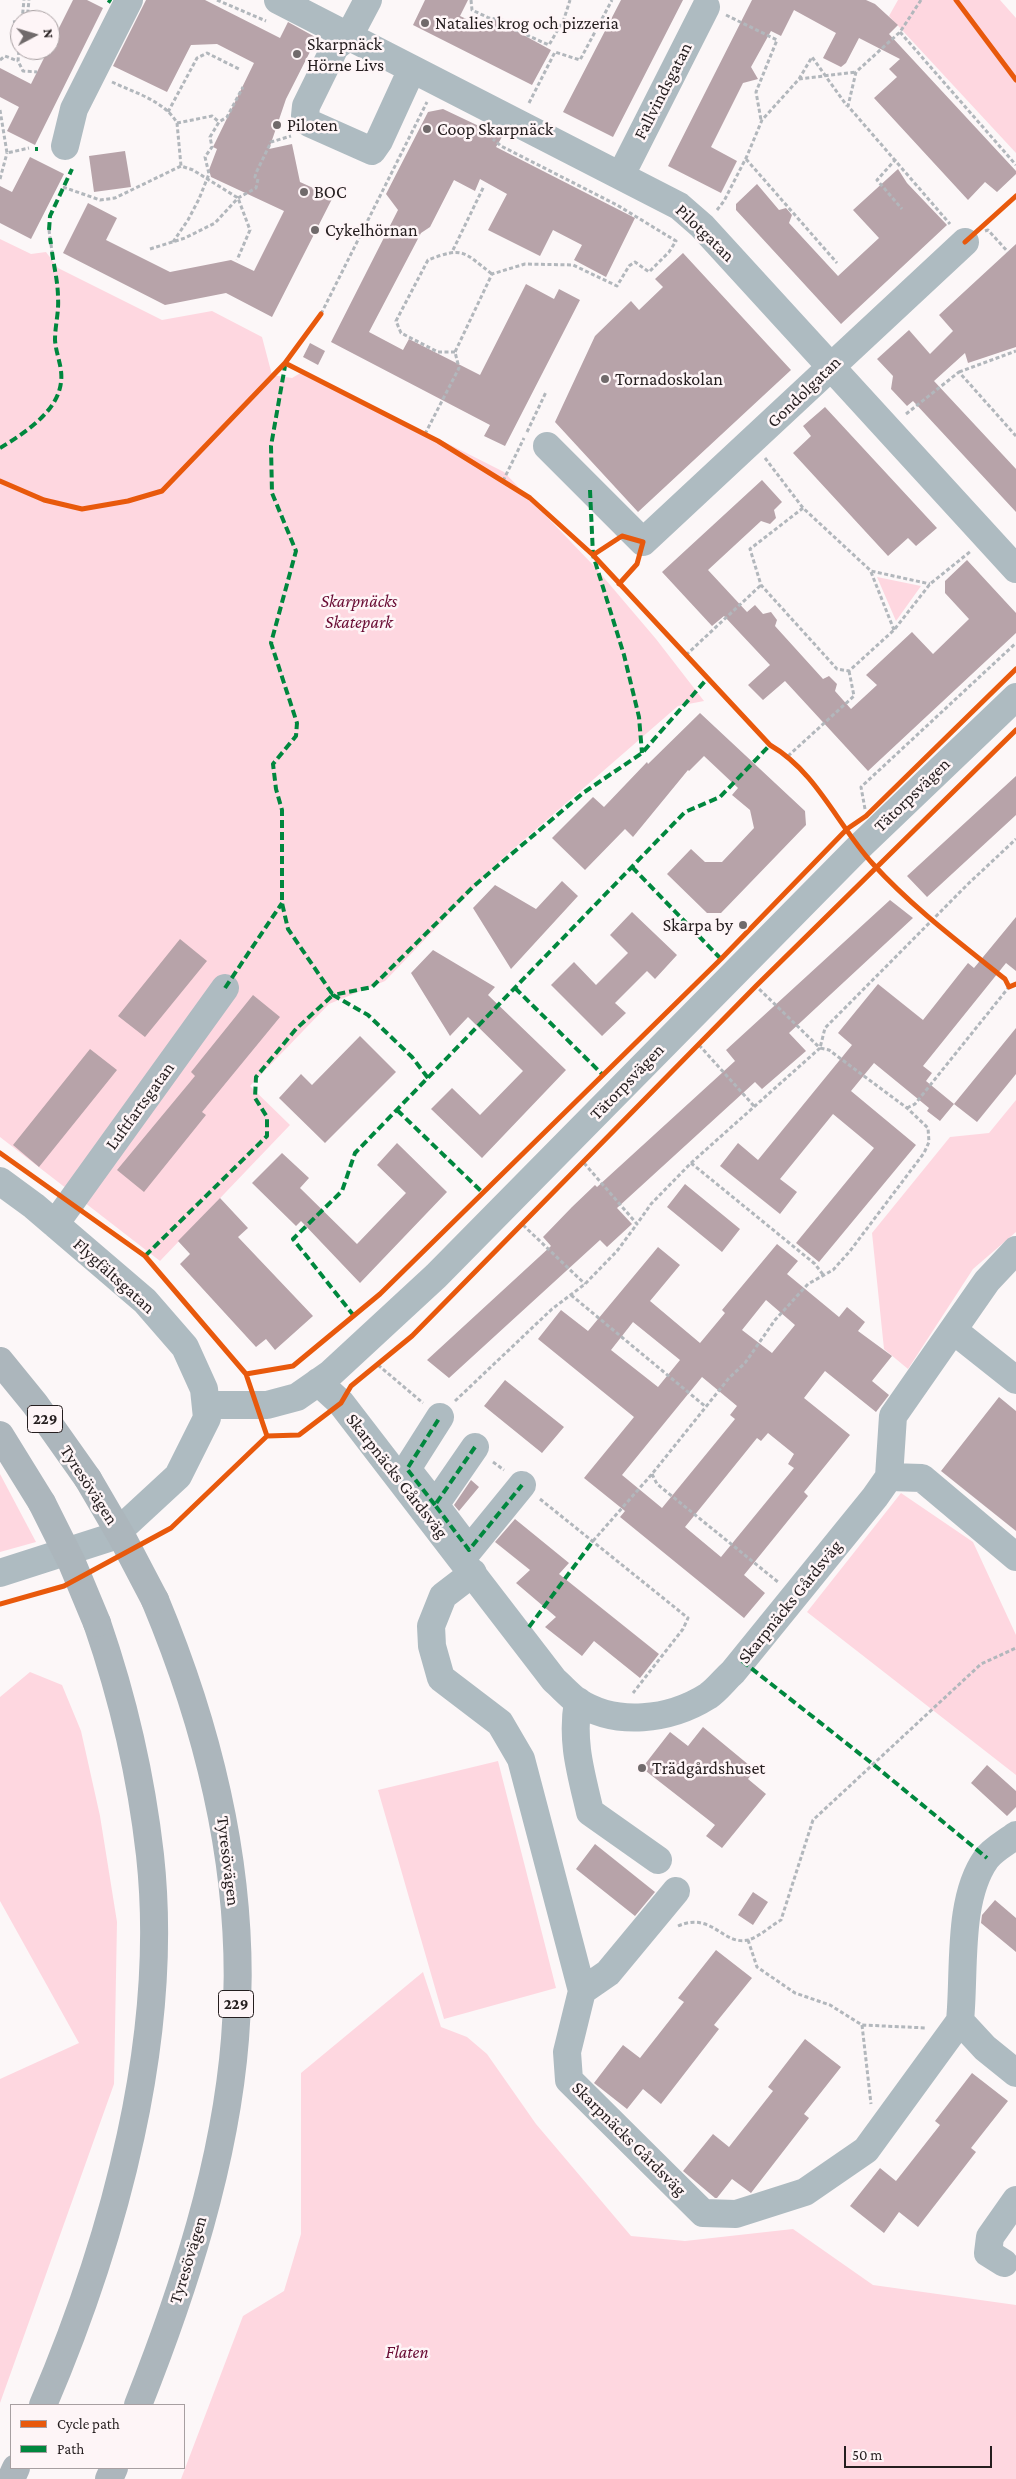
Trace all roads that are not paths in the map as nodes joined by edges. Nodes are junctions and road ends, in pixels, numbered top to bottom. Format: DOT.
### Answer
graph roads {
  1 [pos="129,0"];
  2 [pos="278,0"];
  3 [pos="368,0"];
  4 [pos="715,11"];
  5 [pos="349,36"];
  6 [pos="412,70"];
  7 [pos="65,146"];
  8 [pos="621,175"];
  9 [pos="965,242"];
  10 [pos="830,367"];
  11 [pos="547,446"];
  12 [pos="1016,569"];
  13 [pos="1016,697"];
  14 [pos="225,988"];
  15 [pos="0,1181"];
  16 [pos="55,1224"];
  17 [pos="1016,1250"];
  18 [pos="953,1330"];
  19 [pos="0,1361"];
  20 [pos="1016,1380"];
  21 [pos="318,1382"];
  22 [pos="206,1405"];
  23 [pos="440,1417"];
  24 [pos="0,1435"];
  25 [pos="475,1447"];
  26 [pos="889,1478"];
  27 [pos="522,1485"];
  28 [pos="435,1505"];
  29 [pos="1016,1558"];
  30 [pos="0,1573"];
  31 [pos="473,1573"];
  32 [pos="578,1701"];
  33 [pos="1016,1835"];
  34 [pos="658,1860"];
  35 [pos="676,1891"];
  36 [pos="582,1991"];
  37 [pos="960,2021"];
  38 [pos="1016,2072"];
  39 [pos="1016,2200"];
  40 [pos="1004,2263"];
  41 [pos="43,2404"];
  42 [pos="138,2404"];
  1 -- 7 [label="street"];
  2 -- 5 [label="street, Pilotgatan"];
  3 -- 5 [label="street"];
  4 -- 8 [label="street, Fallvindsgatan"];
  5 -- 6 [label="street, Pilotgatan"];
  5 -- 6 [label="street"];
  6 -- 8 [label="street, Pilotgatan"];
  8 -- 10 [label="street, Pilotgatan"];
  9 -- 10 [label="street, Gondolgatan"];
  10 -- 11 [label="street, Gondolgatan"];
  10 -- 12 [label="street, Pilotgatan"];
  13 -- 21 [label="street, Tätorpsvägen"];
  14 -- 16 [label="street, Luftfartsgatan"];
  15 -- 16 [label="street, Flygfältsgatan"];
  16 -- 22 [label="street, Flygfältsgatan"];
  17 -- 18 [label="street"];
  18 -- 20 [label="street"];
  18 -- 26 [label="street"];
  19 -- 42 [label="highway, Tyresövägen / 229, bridge"];
  21 -- 22 [label="street, Tätorpsvägen"];
  21 -- 31 [label="street, Skarpnäcks Gårdsväg"];
  22 -- 30 [label="street, Flygfältsgatan"];
  23 -- 28 [label="street"];
  24 -- 41 [label="highway, 229, bridge"];
  25 -- 28 [label="street"];
  26 -- 29 [label="street"];
  26 -- 32 [label="street, Skarpnäcks Gårdsväg"];
  27 -- 28 [label="street"];
  31 -- 32 [label="street, Skarpnäcks Gårdsväg"];
  31 -- 36 [label="street, Skarpnäcks Gårdsväg"];
  32 -- 34 [label="street"];
  33 -- 37 [label="street"];
  35 -- 36 [label="street"];
  36 -- 37 [label="street, Skarpnäcks Gårdsväg"];
  37 -- 38 [label="street"];
  39 -- 40 [label="street"];
}
